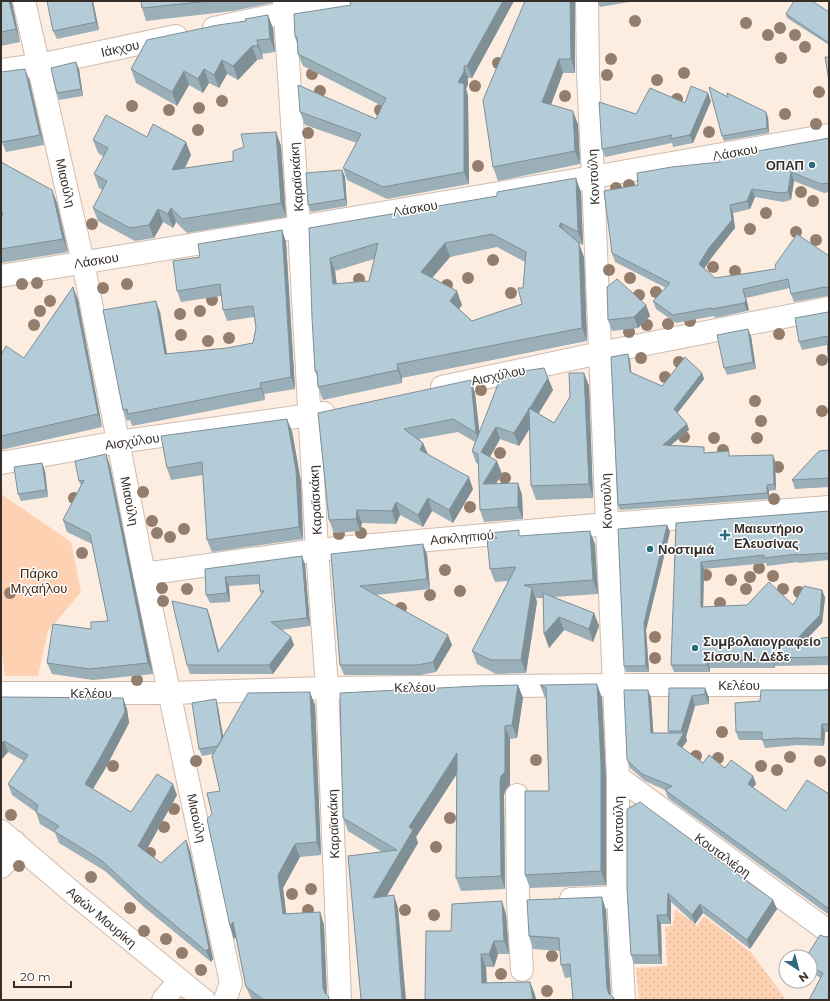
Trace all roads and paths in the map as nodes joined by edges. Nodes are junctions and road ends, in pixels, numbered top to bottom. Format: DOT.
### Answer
graph roads {
  1 [pos="24,1"];
  2 [pos="356,1"];
  3 [pos="587,1"];
  4 [pos="284,7"];
  5 [pos="39,65"];
  6 [pos="1,70"];
  7 [pos="829,135"];
  8 [pos="593,177"];
  9 [pos="299,227"];
  10 [pos="83,262"];
  11 [pos="1,276"];
  12 [pos="829,308"];
  13 [pos="600,353"];
  14 [pos="424,391"];
  15 [pos="340,409"];
  16 [pos="310,416"];
  17 [pos="118,442"];
  18 [pos="1,463"];
  19 [pos="829,506"];
  20 [pos="606,524"];
  21 [pos="317,550"];
  22 [pos="144,574"];
  23 [pos="614,685"];
  24 [pos="829,685"];
  25 [pos="327,688"];
  26 [pos="1,693"];
  27 [pos="170,693"];
  28 [pos="618,777"];
  29 [pos="517,794"];
  30 [pos="8,837"];
  31 [pos="1,867"];
  32 [pos="618,897"];
  33 [pos="518,901"];
  34 [pos="497,902"];
  35 [pos="829,932"];
  36 [pos="522,970"];
  37 [pos="179,981"];
  38 [pos="163,1000"];
  39 [pos="204,1000"];
  40 [pos="226,1000"];
  41 [pos="340,1000"];
  42 [pos="624,1000"];
  1 -- 5 [label="street, Μιαούλη"];
  2 -- 4 [label="street, Ιάκχου"];
  3 -- 8 [label="street, Κοντούλη"];
  4 -- 5 [label="street, Ιάκχου"];
  4 -- 9 [label="street, Καραϊσκάκη"];
  5 -- 6 [label="street, Ιάκχου"];
  5 -- 10 [label="street, Μιαούλη"];
  7 -- 8 [label="street, Λάσκου"];
  8 -- 9 [label="street, Λάσκου"];
  8 -- 13 [label="street, Κοντούλη"];
  9 -- 10 [label="street, Λάσκου"];
  9 -- 16 [label="street, Καραϊσκάκη"];
  10 -- 11 [label="street, Λάσκου"];
  10 -- 17 [label="street, Μιαούλη"];
  12 -- 13 [label="street, Αισχύλου"];
  13 -- 14 [label="street, Αισχύλου"];
  13 -- 20 [label="street, Κοντούλη"];
  15 -- 16 [label="street, Αισχύλου"];
  16 -- 17 [label="street, Αισχύλου"];
  16 -- 21 [label="street, Καραϊσκάκη"];
  17 -- 18 [label="street, Αισχύλου"];
  17 -- 22 [label="street, Μιαούλη"];
  19 -- 20 [label="street, Ασκληπιού"];
  20 -- 21 [label="street, Ασκληπιού"];
  20 -- 23 [label="street, Κοντούλη"];
  21 -- 22 [label="street, Ασκληπιού"];
  21 -- 25 [label="street, Καραϊσκάκη"];
  22 -- 27 [label="street, Μιαούλη"];
  23 -- 24 [label="street, Κελέου"];
  23 -- 25 [label="street, Κελέου"];
  23 -- 28 [label="street, Κοντούλη"];
  25 -- 27 [label="street, Κελέου"];
  25 -- 41 [label="street, Καραϊσκάκη"];
  26 -- 27 [label="street, Κελέου"];
  27 -- 40 [label="street, Μιαούλη"];
  28 -- 32 [label="street, Κοντούλη"];
  28 -- 35 [label="street, Κουταλιέρη"];
  29 -- 33 [label="street"];
  30 -- 31 [label="street"];
  30 -- 37 [label="street, Αφών Μουρίκη"];
  32 -- 33 [label="street"];
  32 -- 42 [label="street, Κοντούλη"];
  33 -- 34 [label="street"];
  33 -- 36 [label="street"];
  37 -- 38 [label="street"];
  37 -- 39 [label="street, Αφών Μουρίκη"];
}
